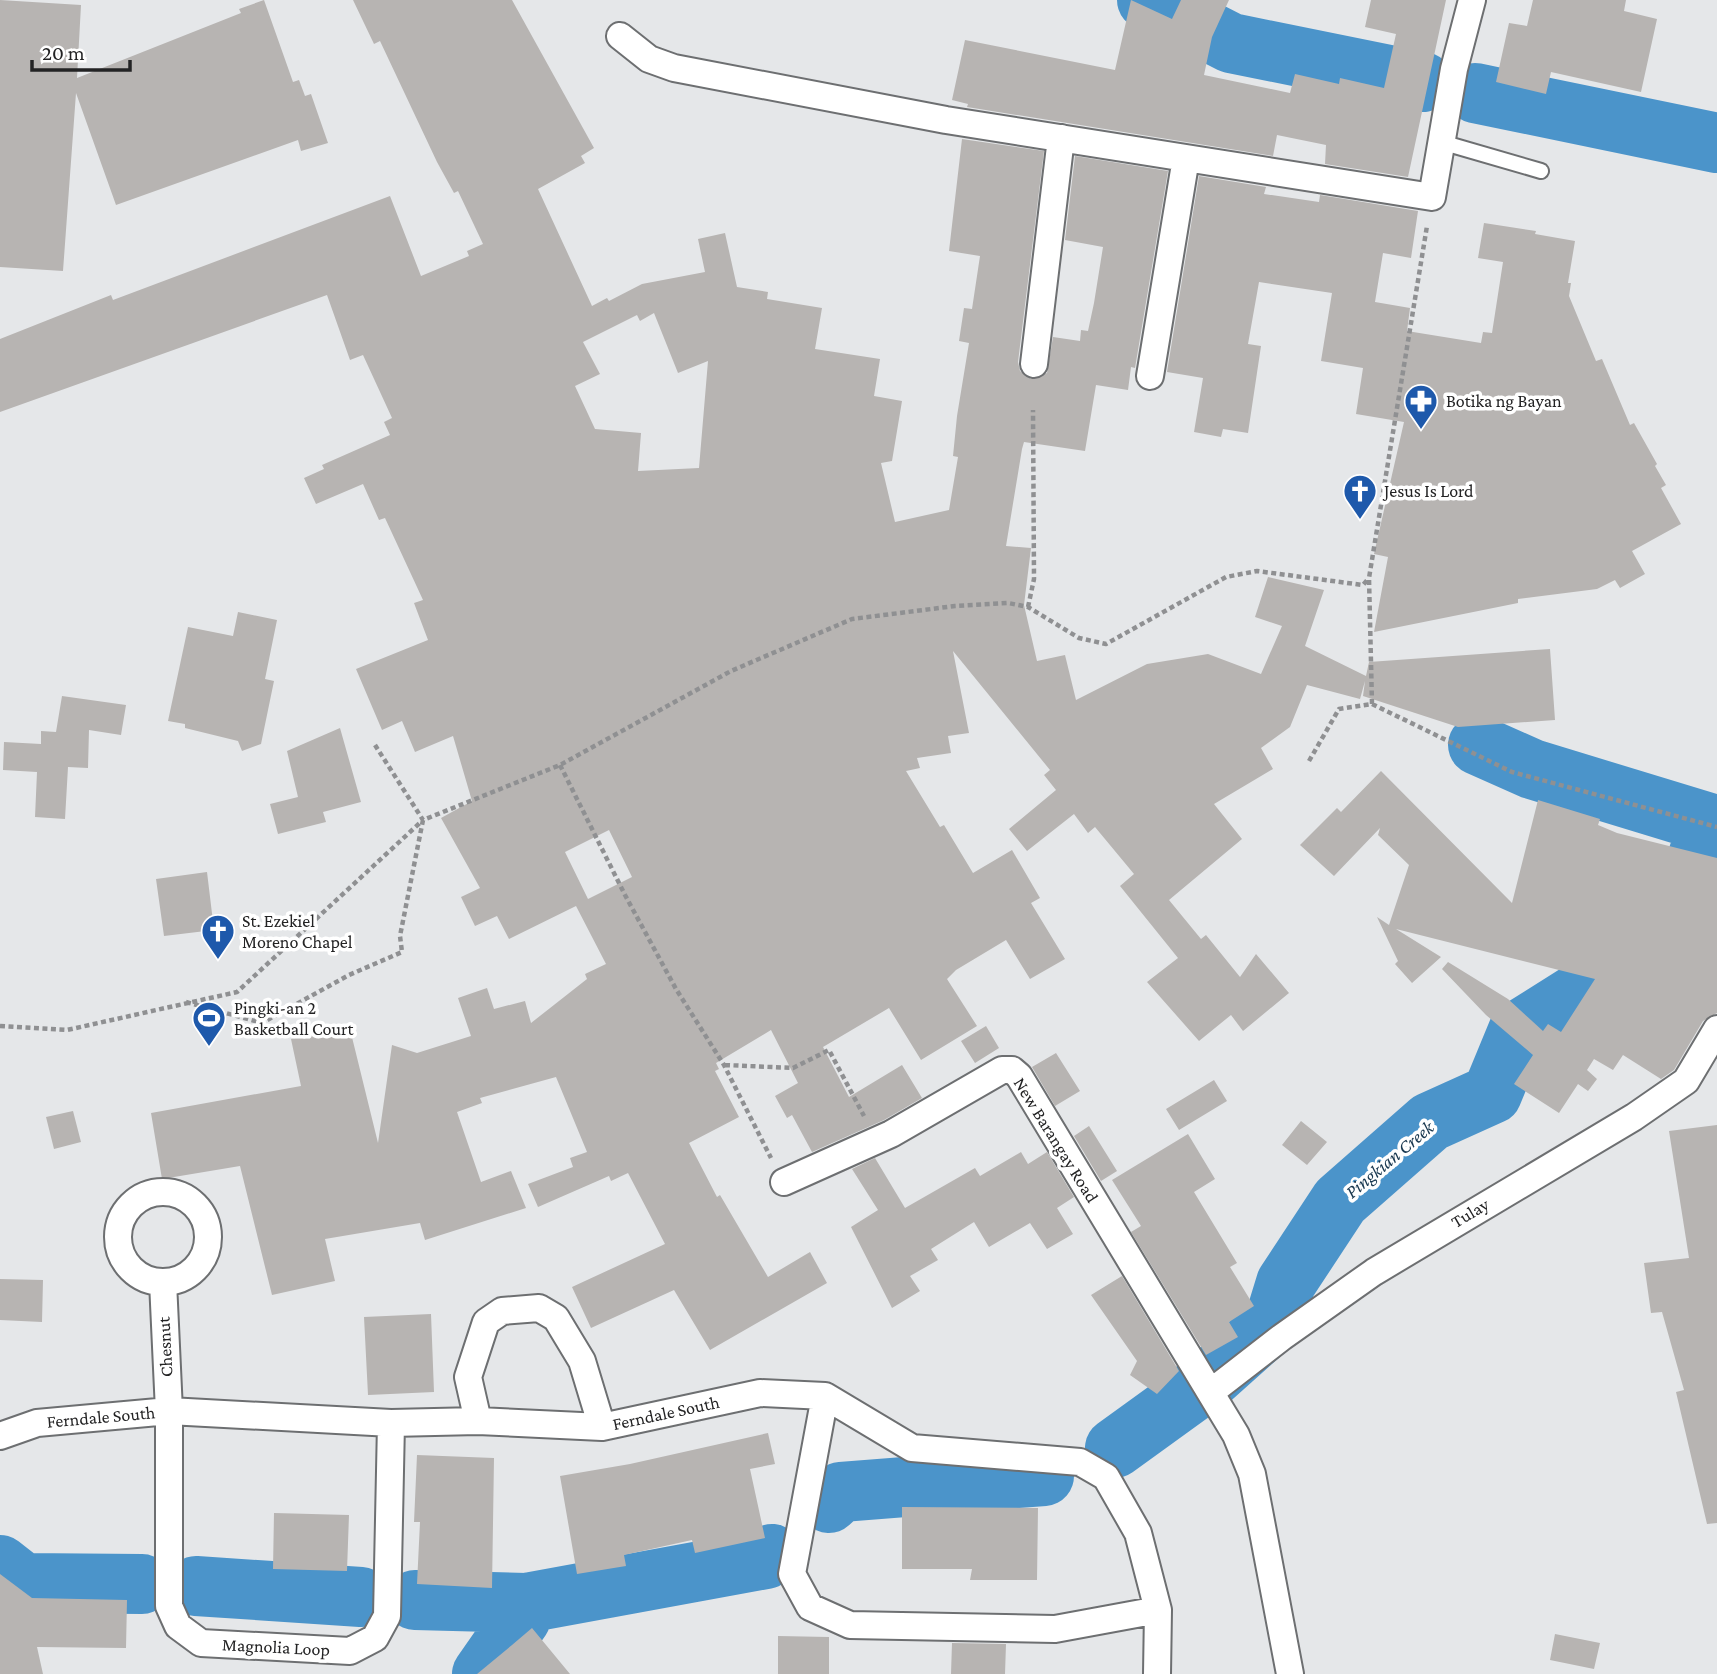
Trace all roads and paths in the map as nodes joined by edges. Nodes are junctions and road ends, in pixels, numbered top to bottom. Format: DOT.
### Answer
graph roads {
  1 [pos="1472,0"];
  2 [pos="620,36"];
  3 [pos="1062,138"];
  4 [pos="1441,142"];
  5 [pos="1186,158"];
  6 [pos="1541,171"];
  7 [pos="1433,197"];
  8 [pos="1034,364"];
  9 [pos="1150,376"];
  10 [pos="1033,410"];
  11 [pos="1369,579"];
  12 [pos="1028,607"];
  13 [pos="1372,704"];
  14 [pos="375,745"];
  15 [pos="1309,761"];
  16 [pos="560,765"];
  17 [pos="423,820"];
  18 [pos="1717,827"];
  19 [pos="185,1002"];
  20 [pos="0,1026"];
  21 [pos="1717,1028"];
  22 [pos="724,1065"];
  23 [pos="891,1134"];
  24 [pos="783,1182"];
  25 [pos="163,1282"];
  26 [pos="1211,1392"];
  27 [pos="825,1396"];
  28 [pos="169,1411"];
  29 [pos="478,1421"];
  30 [pos="391,1423"];
  31 [pos="602,1427"];
  32 [pos="0,1436"];
  33 [pos="1157,1611"];
  34 [pos="1157,1674"];
  35 [pos="1290,1674"];
  1 -- 4 [label="street"];
  2 -- 3 [label="street"];
  3 -- 5 [label="street"];
  3 -- 8 [label="street"];
  4 -- 6 [label="lane"];
  4 -- 7 [label="street"];
  5 -- 7 [label="street"];
  5 -- 9 [label="street"];
  7 -- 11 [label="path"];
  10 -- 12 [label="path"];
  11 -- 12 [label="path"];
  11 -- 13 [label="path"];
  12 -- 16 [label="path"];
  13 -- 15 [label="path"];
  13 -- 18 [label="path"];
  14 -- 17 [label="path"];
  16 -- 17 [label="path"];
  16 -- 22 [label="path"];
  17 -- 19 [label="path"];
  17 -- 19 [label="path"];
  19 -- 20 [label="path"];
  21 -- 26 [label="street, Tulay"];
  22 -- 23 [label="path"];
  22 -- 24 [label="path"];
  23 -- 24 [label="street, New Barangay Road"];
  23 -- 26 [label="street, New Barangay Road"];
  25 -- 28 [label="street, Chesnut"];
  26 -- 35 [label="street"];
  27 -- 31 [label="street, Ferndale South"];
  27 -- 33 [label="street, Ferndale South"];
  27 -- 33 [label="street"];
  28 -- 30 [label="street, Ferndale South"];
  28 -- 30 [label="street, Magnolia Loop"];
  28 -- 32 [label="street, Ferndale South"];
  29 -- 30 [label="street, Ferndale South"];
  29 -- 31 [label="street, Ferndale South"];
  29 -- 31 [label="street"];
  33 -- 34 [label="street, Ferndale South"];
}
